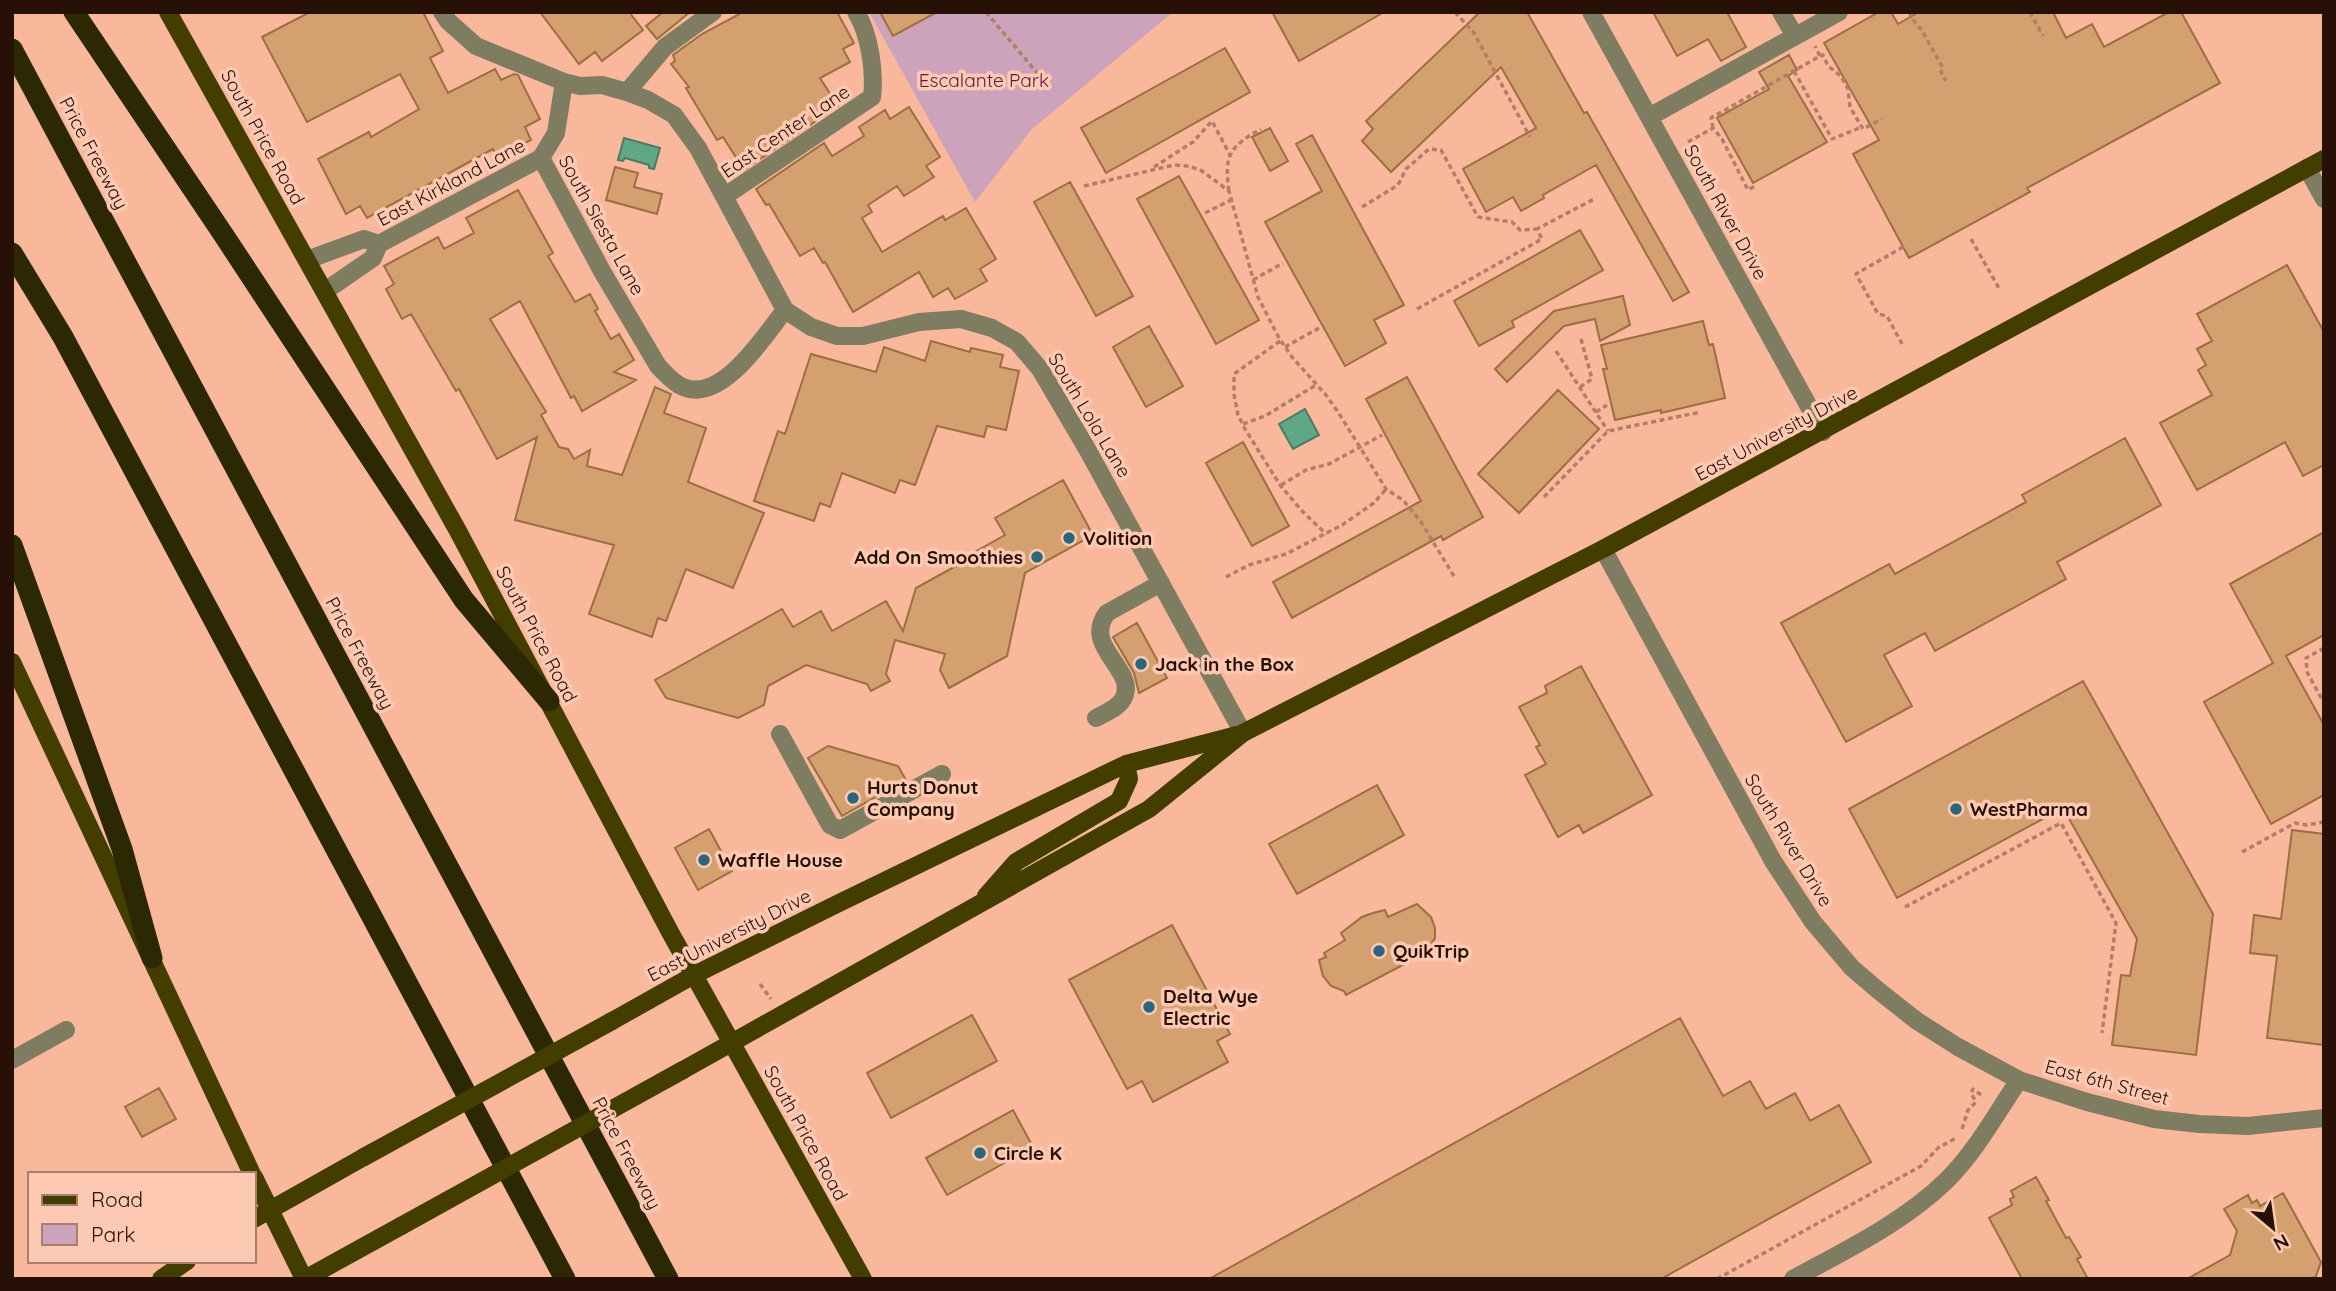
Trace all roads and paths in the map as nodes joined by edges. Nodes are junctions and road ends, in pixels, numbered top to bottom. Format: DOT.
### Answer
graph roads {
  1 [pos="74,12"];
  2 [pos="168,12"];
  3 [pos="442,12"];
  4 [pos="713,12"];
  5 [pos="986,12"];
  6 [pos="1455,12"];
  7 [pos="1591,12"];
  8 [pos="1781,12"];
  9 [pos="1839,12"];
  10 [pos="1909,12"];
  11 [pos="2030,12"];
  12 [pos="859,16"];
  13 [pos="1800,33"];
  14 [pos="2043,36"];
  15 [pos="12,49"];
  16 [pos="1820,56"];
  17 [pos="1794,71"];
  18 [pos="1946,81"];
  19 [pos="564,82"];
  20 [pos="1048,86"];
  21 [pos="626,92"];
  22 [pos="1649,117"];
  23 [pos="1882,119"];
  24 [pos="1862,127"];
  25 [pos="1713,128"];
  26 [pos="1261,130"];
  27 [pos="1530,137"];
  28 [pos="1688,142"];
  29 [pos="1230,155"];
  30 [pos="541,158"];
  31 [pos="2324,159"];
  32 [pos="2307,168"];
  33 [pos="1150,169"];
  34 [pos="1084,186"];
  35 [pos="1755,186"];
  36 [pos="1229,191"];
  37 [pos="725,196"];
  38 [pos="1596,198"];
  39 [pos="2324,199"];
  40 [pos="1231,200"];
  41 [pos="1362,207"];
  42 [pos="1205,213"];
  43 [pos="1537,229"];
  44 [pos="1971,239"];
  45 [pos="379,244"];
  46 [pos="1903,247"];
  47 [pos="12,253"];
  48 [pos="307,260"];
  49 [pos="1283,263"];
  50 [pos="1253,280"];
  51 [pos="2000,290"];
  52 [pos="325,291"];
  53 [pos="1417,309"];
  54 [pos="785,310"];
  55 [pos="1319,328"];
  56 [pos="1581,339"];
  57 [pos="1281,341"];
  58 [pos="1902,344"];
  59 [pos="1285,347"];
  60 [pos="1556,351"];
  61 [pos="1316,385"];
  62 [pos="1580,387"];
  63 [pos="1607,405"];
  64 [pos="1596,412"];
  65 [pos="1701,412"];
  66 [pos="1243,424"];
  67 [pos="1608,431"];
  68 [pos="1823,432"];
  69 [pos="1382,435"];
  70 [pos="1360,447"];
  71 [pos="1280,485"];
  72 [pos="1386,489"];
  73 [pos="1544,497"];
  74 [pos="1326,534"];
  75 [pos="12,545"];
  76 [pos="1603,550"];
  77 [pos="1226,577"];
  78 [pos="1455,578"];
  79 [pos="1161,583"];
  80 [pos="2324,648"];
  81 [pos="12,662"];
  82 [pos="549,701"];
  83 [pos="2324,703"];
  84 [pos="1096,718"];
  85 [pos="1243,733"];
  86 [pos="780,734"];
  87 [pos="1126,764"];
  88 [pos="942,774"];
  89 [pos="2324,822"];
  90 [pos="2242,852"];
  91 [pos="977,906"];
  92 [pos="1905,907"];
  93 [pos="152,958"];
  94 [pos="694,975"];
  95 [pos="760,984"];
  96 [pos="773,1002"];
  97 [pos="66,1030"];
  98 [pos="2102,1033"];
  99 [pos="732,1043"];
  100 [pos="12,1060"];
  101 [pos="2019,1080"];
  102 [pos="2001,1108"];
  103 [pos="2324,1118"];
  104 [pos="252,1172"];
  105 [pos="256,1190"];
  106 [pos="261,1214"];
  107 [pos="184,1263"];
  108 [pos="161,1279"];
  109 [pos="305,1279"];
  110 [pos="565,1279"];
  111 [pos="668,1279"];
  112 [pos="863,1279"];
  113 [pos="1717,1279"];
  114 [pos="1793,1279"];
  1 -- 82 [label="highway"];
  2 -- 48 [label="main road, South Price Road"];
  3 -- 19 [label="street"];
  4 -- 21 [label="street"];
  5 -- 20 [label="path"];
  6 -- 27 [label="path"];
  7 -- 22 [label="street, South River Drive"];
  8 -- 13 [label="street"];
  9 -- 13 [label="street"];
  10 -- 18 [label="path"];
  11 -- 14 [label="path"];
  12 -- 37 [label="street, East Center Lane"];
  13 -- 16 [label="path"];
  13 -- 22 [label="street"];
  15 -- 111 [label="highway, Price Freeway"];
  16 -- 17 [label="path"];
  16 -- 24 [label="path"];
  17 -- 24 [label="path"];
  17 -- 25 [label="path"];
  19 -- 21 [label="street"];
  19 -- 30 [label="street, South Siesta Lane"];
  21 -- 37 [label="street"];
  22 -- 68 [label="street, South River Drive"];
  23 -- 24 [label="path"];
  25 -- 28 [label="path"];
  25 -- 35 [label="path"];
  26 -- 29 [label="path"];
  29 -- 33 [label="path"];
  29 -- 36 [label="path"];
  30 -- 45 [label="street, East Kirkland Lane"];
  30 -- 54 [label="street, South Siesta Lane"];
  31 -- 32 [label="main road, East University Drive"];
  32 -- 39 [label="street"];
  32 -- 68 [label="main road, East University Drive"];
  33 -- 34 [label="path"];
  33 -- 36 [label="path"];
  36 -- 40 [label="path"];
  37 -- 54 [label="street"];
  38 -- 43 [label="path"];
  40 -- 42 [label="path"];
  40 -- 50 [label="path"];
  41 -- 43 [label="path"];
  43 -- 53 [label="path"];
  44 -- 51 [label="path"];
  45 -- 48 [label="street, East Kirkland Lane"];
  45 -- 52 [label="street, East Kirkland Lane"];
  46 -- 58 [label="path"];
  47 -- 110 [label="highway"];
  48 -- 52 [label="main road, South Price Road"];
  49 -- 50 [label="path"];
  50 -- 57 [label="path"];
  52 -- 82 [label="main road, South Price Road"];
  54 -- 79 [label="street, South Lola Lane"];
  55 -- 59 [label="path"];
  56 -- 62 [label="path"];
  57 -- 59 [label="path"];
  57 -- 66 [label="path"];
  59 -- 61 [label="path"];
  60 -- 62 [label="path"];
  61 -- 66 [label="path"];
  61 -- 70 [label="path"];
  62 -- 64 [label="path"];
  63 -- 64 [label="path"];
  64 -- 67 [label="path"];
  65 -- 67 [label="path"];
  66 -- 71 [label="path"];
  67 -- 73 [label="path"];
  68 -- 76 [label="main road, East University Drive"];
  69 -- 70 [label="path"];
  70 -- 71 [label="path"];
  70 -- 72 [label="path"];
  71 -- 74 [label="path"];
  72 -- 74 [label="path"];
  72 -- 78 [label="path"];
  74 -- 77 [label="path"];
  75 -- 93 [label="highway"];
  76 -- 85 [label="main road, East University Drive"];
  76 -- 101 [label="street, South River Drive"];
  79 -- 84 [label="street"];
  79 -- 85 [label="street, South Lola Lane"];
  80 -- 83 [label="path"];
  81 -- 93 [label="main road"];
  82 -- 94 [label="main road, South Price Road"];
  85 -- 87 [label="main road, East University Drive"];
  85 -- 91 [label="main road, East University Drive"];
  86 -- 88 [label="street"];
  87 -- 91 [label="main road"];
  87 -- 94 [label="main road, East University Drive"];
  89 -- 90 [label="path"];
  91 -- 99 [label="main road, East University Drive"];
  92 -- 98 [label="path"];
  93 -- 104 [label="main road"];
  94 -- 99 [label="main road, South Price Road"];
  94 -- 106 [label="main road, East University Drive, bridge"];
  95 -- 96 [label="path"];
  97 -- 100 [label="street"];
  99 -- 109 [label="main road, East University Drive, bridge"];
  99 -- 112 [label="main road, South Price Road"];
  101 -- 102 [label="street, East 6th Street"];
  101 -- 103 [label="street, East 6th Street"];
  102 -- 113 [label="path"];
  102 -- 114 [label="street, East 6th Street"];
  105 -- 106 [label="main road"];
  106 -- 109 [label="main road"];
  107 -- 108 [label="main road"];
}
